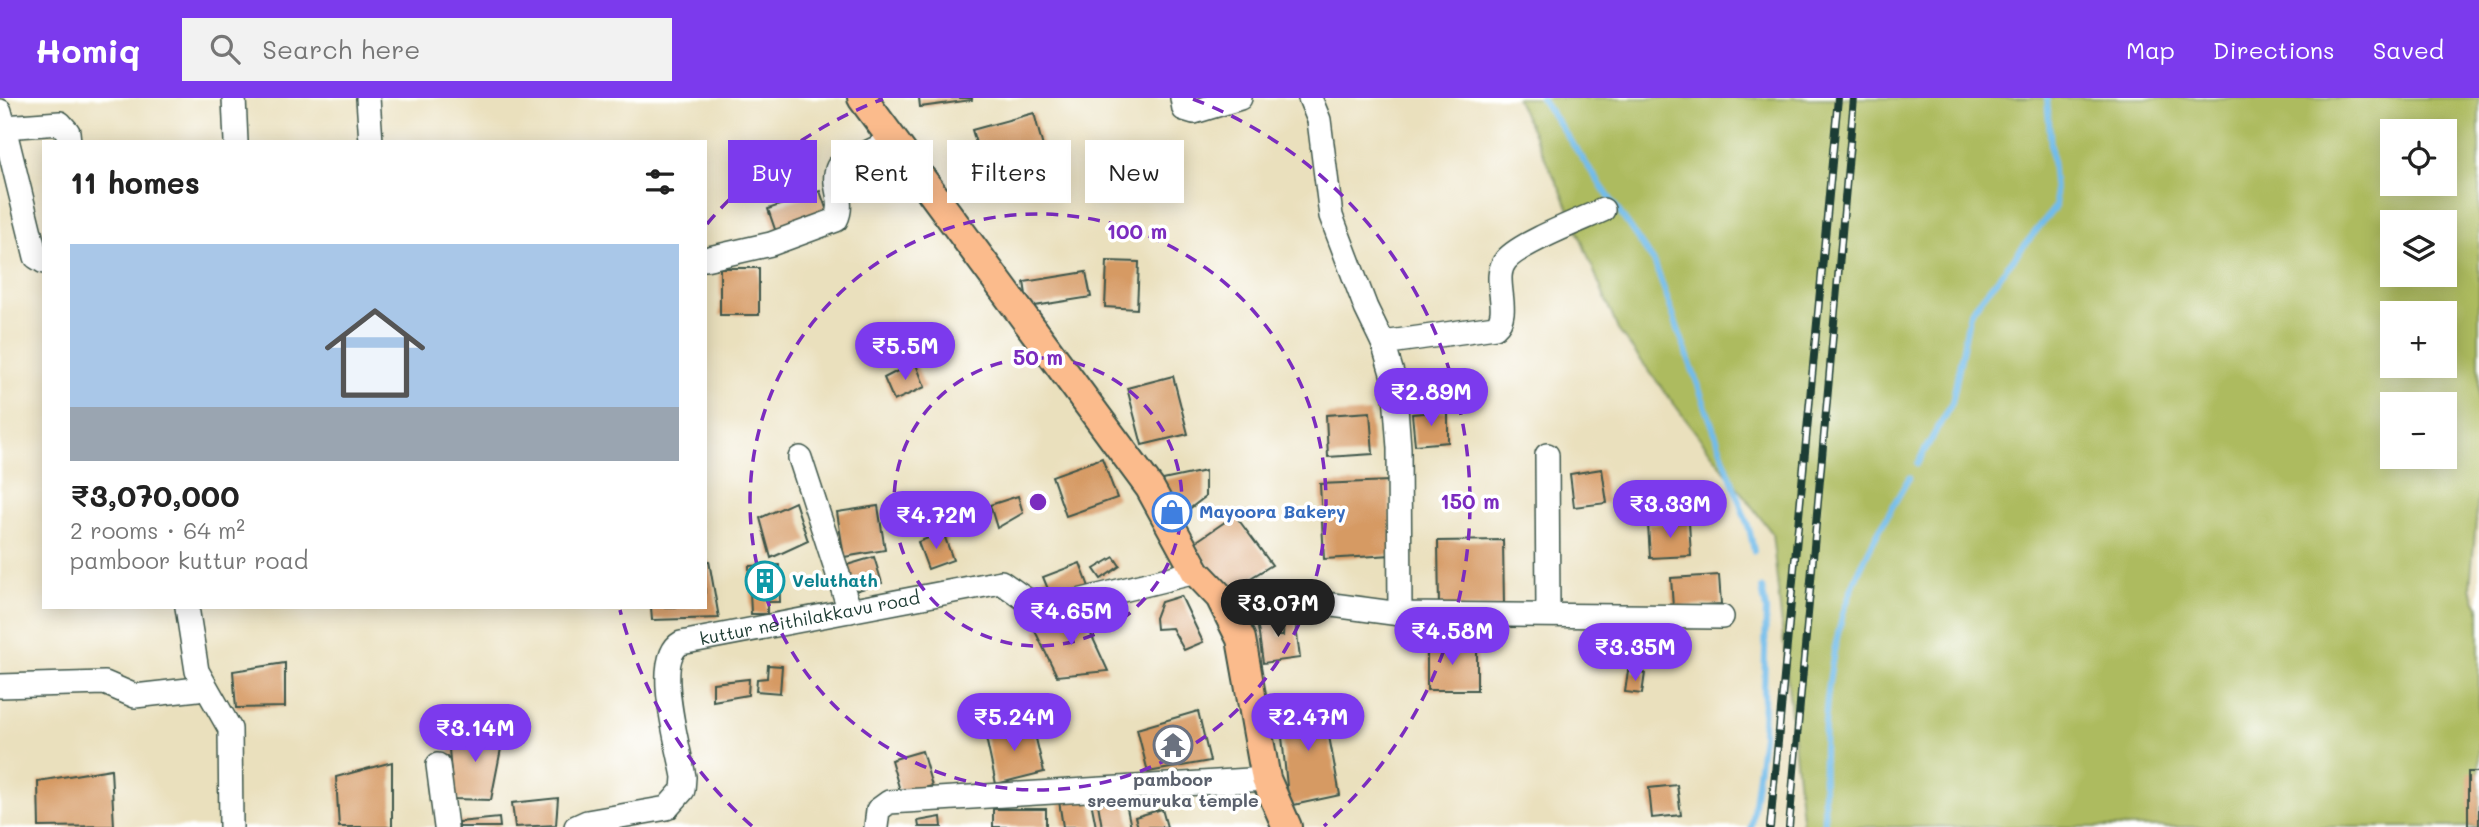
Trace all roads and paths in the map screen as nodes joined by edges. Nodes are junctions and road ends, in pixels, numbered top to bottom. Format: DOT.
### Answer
graph roads {
  1 [pos="234,98"];
  2 [pos="368,98"];
  3 [pos="862,98"];
  4 [pos="1182,98"];
  5 [pos="1240,98"];
  6 [pos="1310,98"];
  7 [pos="2,119"];
  8 [pos="69,140"];
  9 [pos="236,140"];
  10 [pos="371,140"];
  11 [pos="890,140"];
  12 [pos="933,197"];
  13 [pos="841,203"];
  14 [pos="1603,210"];
  15 [pos="707,259"];
  16 [pos="42,261"];
  17 [pos="1383,343"];
  18 [pos="1547,455"];
  19 [pos="800,458"];
  20 [pos="1196,572"];
  21 [pos="1220,597"];
  22 [pos="187,609"];
  23 [pos="850,611"];
  24 [pos="1548,613"];
  25 [pos="1400,614"];
  26 [pos="1722,617"];
  27 [pos="0,686"];
  28 [pos="206,688"];
  29 [pos="438,765"];
  30 [pos="1266,779"];
  31 [pos="231,827"];
  32 [pos="446,827"];
  33 [pos="576,827"];
  34 [pos="876,827"];
  35 [pos="1287,827"];
  1 -- 9 [label="street"];
  2 -- 10 [label="street"];
  3 -- 11 [label="main road"];
  4 -- 5 [label="street"];
  6 -- 17 [label="street"];
  7 -- 8 [label="street"];
  7 -- 16 [label="street"];
  12 -- 20 [label="main road"];
  13 -- 15 [label="street"];
  14 -- 17 [label="street"];
  17 -- 25 [label="street"];
  18 -- 24 [label="street"];
  19 -- 23 [label="street"];
  20 -- 21 [label="main road"];
  20 -- 23 [label="street, kuttur neithilakkavu road"];
  21 -- 25 [label="street"];
  21 -- 30 [label="main road"];
  22 -- 28 [label="street"];
  23 -- 33 [label="street, kuttur neithilakkavu road"];
  24 -- 25 [label="street"];
  24 -- 26 [label="street"];
  27 -- 28 [label="street"];
  28 -- 31 [label="street"];
  29 -- 32 [label="street"];
  30 -- 34 [label="street"];
  30 -- 35 [label="main road"];
}
